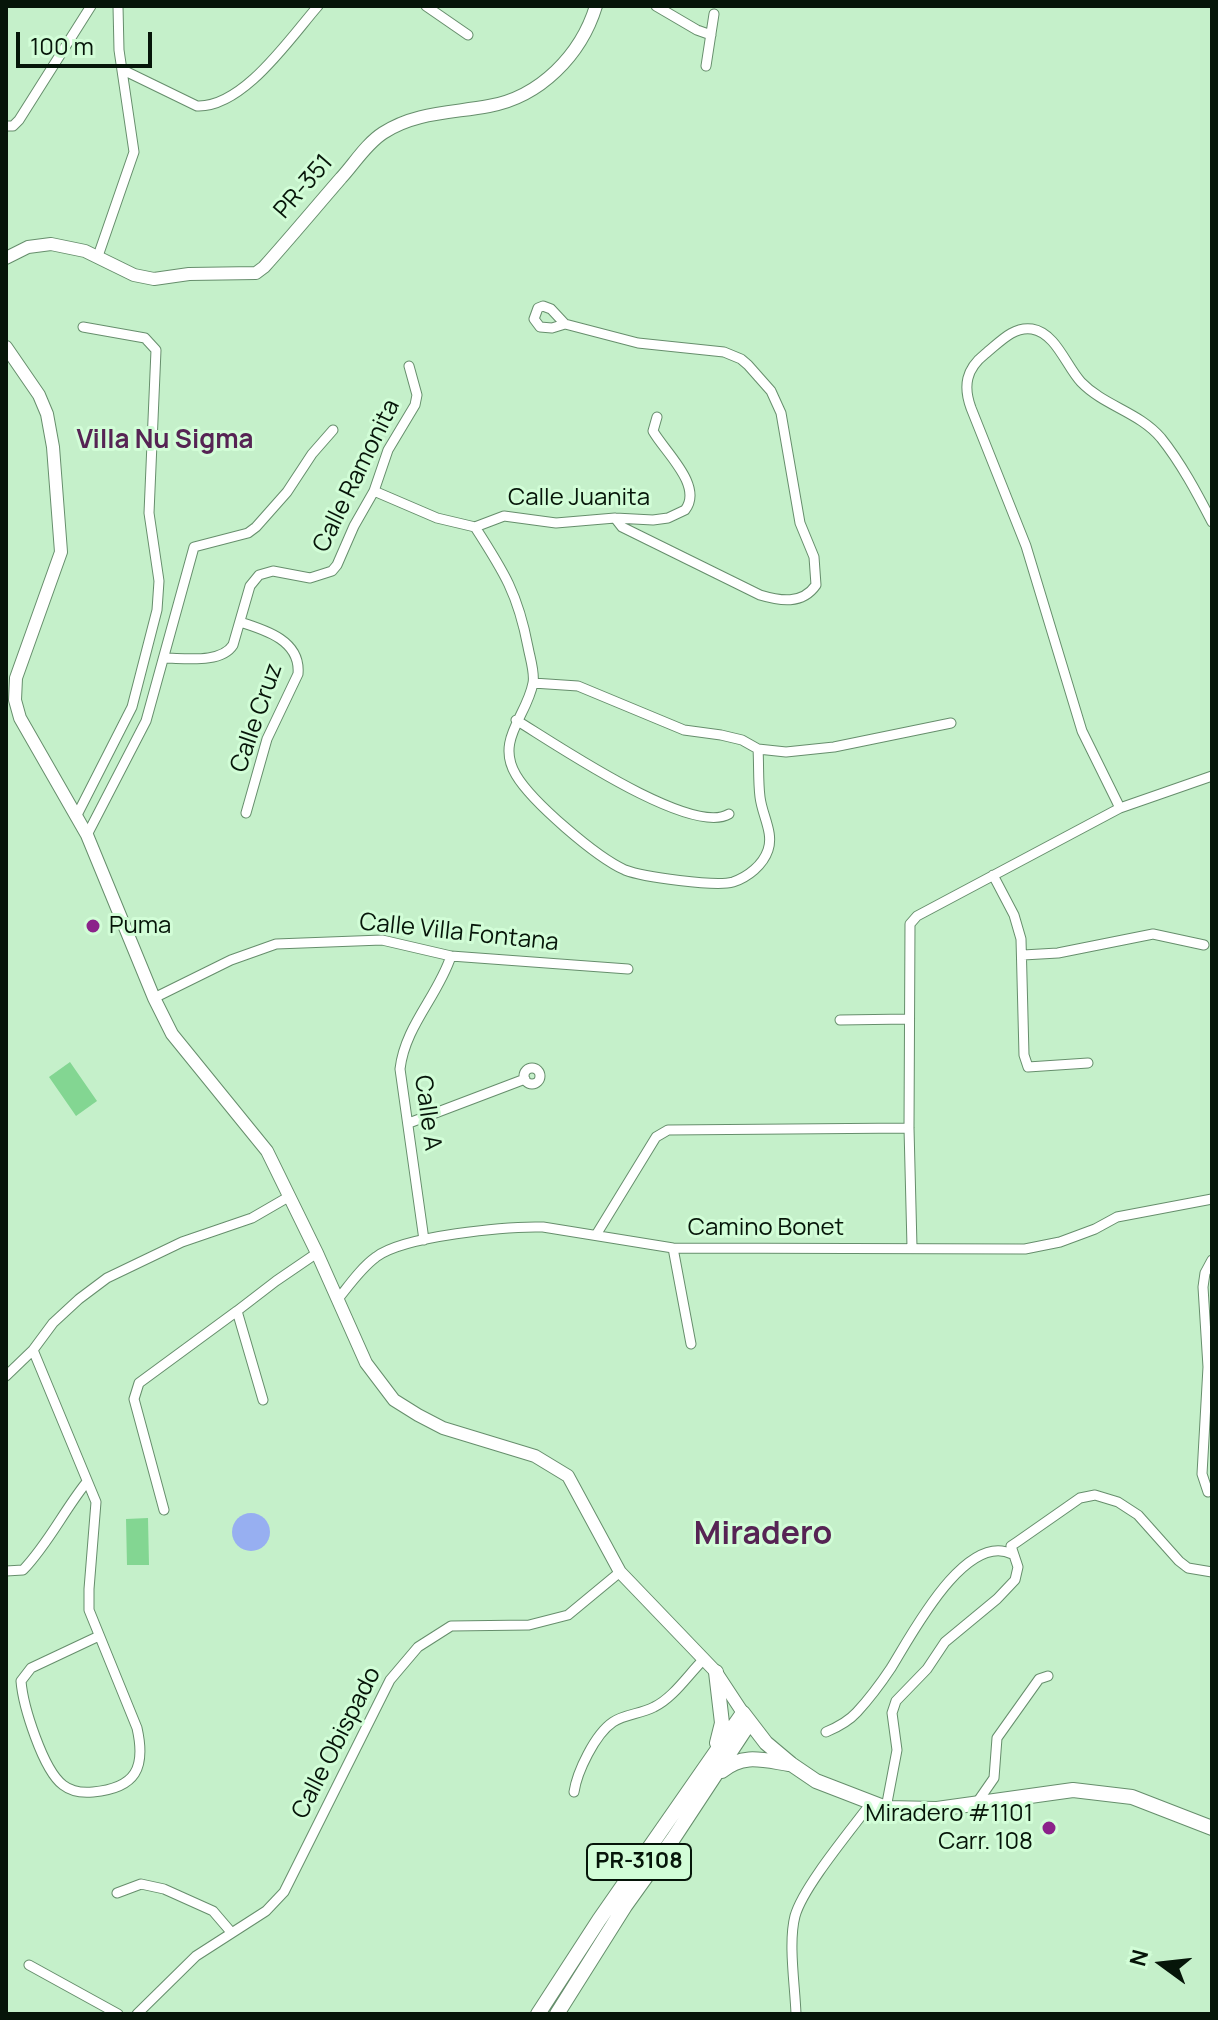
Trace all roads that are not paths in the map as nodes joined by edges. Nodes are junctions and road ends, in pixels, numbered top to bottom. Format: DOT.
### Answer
graph roads {
  1 [pos="91,6"];
  2 [pos="118,6"];
  3 [pos="318,6"];
  4 [pos="426,6"];
  5 [pos="596,6"];
  6 [pos="656,6"];
  7 [pos="714,14"];
  8 [pos="468,35"];
  9 [pos="711,35"];
  10 [pos="706,66"];
  11 [pos="123,70"];
  12 [pos="6,126"];
  13 [pos="98,256"];
  14 [pos="6,258"];
  15 [pos="565,324"];
  16 [pos="83,327"];
  17 [pos="6,347"];
  18 [pos="409,366"];
  19 [pos="657,417"];
  20 [pos="333,430"];
  21 [pos="374,491"];
  22 [pos="615,518"];
  23 [pos="1212,522"];
  24 [pos="475,527"];
  25 [pos="240,622"];
  26 [pos="164,658"];
  27 [pos="11,676"];
  28 [pos="533,683"];
  29 [pos="516,720"];
  30 [pos="951,723"];
  31 [pos="758,749"];
  32 [pos="1212,776"];
  33 [pos="1120,808"];
  34 [pos="246,813"];
  35 [pos="729,814"];
  36 [pos="77,815"];
  37 [pos="87,835"];
  38 [pos="993,875"];
  39 [pos="1204,945"];
  40 [pos="1023,955"];
  41 [pos="451,956"];
  42 [pos="628,969"];
  43 [pos="154,998"];
  44 [pos="908,1019"];
  45 [pos="840,1020"];
  46 [pos="1088,1063"];
  47 [pos="525,1079"];
  48 [pos="409,1123"];
  49 [pos="909,1128"];
  50 [pos="290,1196"];
  51 [pos="1212,1199"];
  52 [pos="596,1235"];
  53 [pos="424,1240"];
  54 [pos="912,1247"];
  55 [pos="673,1248"];
  56 [pos="317,1253"];
  57 [pos="1212,1260"];
  58 [pos="338,1299"];
  59 [pos="237,1311"];
  60 [pos="691,1344"];
  61 [pos="33,1350"];
  62 [pos="6,1376"];
  63 [pos="263,1400"];
  64 [pos="86,1483"];
  65 [pos="1208,1492"];
  66 [pos="164,1510"];
  67 [pos="1012,1554"];
  68 [pos="6,1571"];
  69 [pos="620,1572"];
  70 [pos="1212,1572"];
  71 [pos="99,1636"];
  72 [pos="703,1660"];
  73 [pos="716,1672"];
  74 [pos="1048,1676"];
  75 [pos="746,1717"];
  76 [pos="826,1732"];
  77 [pos="711,1758"];
  78 [pos="791,1764"];
  79 [pos="712,1779"];
  80 [pos="574,1792"];
  81 [pos="871,1803"];
  82 [pos="976,1804"];
  83 [pos="886,1808"];
  84 [pos="1212,1828"];
  85 [pos="117,1893"];
  86 [pos="231,1932"];
  87 [pos="29,1965"];
  88 [pos="118,2014"];
  89 [pos="137,2014"];
  90 [pos="538,2014"];
  91 [pos="557,2014"];
  92 [pos="796,2014"];
  1 -- 12 [label="street"];
  2 -- 11 [label="street"];
  3 -- 11 [label="street"];
  4 -- 8 [label="street"];
  5 -- 13 [label="main road, PR-351 / PR-351"];
  6 -- 9 [label="street"];
  7 -- 9 [label="street"];
  9 -- 10 [label="street"];
  11 -- 13 [label="street"];
  13 -- 14 [label="main road, PR-351 / PR-351"];
  15 -- 22 [label="street"];
  16 -- 36 [label="street"];
  17 -- 27 [label="main road"];
  18 -- 21 [label="street, Calle Ramonita"];
  19 -- 22 [label="street, Calle Juanita"];
  20 -- 26 [label="street"];
  21 -- 24 [label="street, Calle Juanita"];
  21 -- 25 [label="street, Calle Ramonita"];
  22 -- 24 [label="street, Calle Juanita"];
  23 -- 33 [label="street"];
  24 -- 28 [label="street"];
  25 -- 26 [label="street, Calle Ramonita"];
  25 -- 34 [label="street, Calle Cruz"];
  26 -- 37 [label="street"];
  27 -- 36 [label="main road"];
  28 -- 29 [label="street"];
  28 -- 31 [label="street"];
  29 -- 31 [label="street"];
  29 -- 35 [label="street"];
  30 -- 31 [label="street"];
  32 -- 33 [label="street"];
  33 -- 38 [label="street"];
  36 -- 37 [label="main road"];
  37 -- 43 [label="main road"];
  38 -- 40 [label="street"];
  38 -- 44 [label="street"];
  39 -- 40 [label="street"];
  40 -- 46 [label="street"];
  41 -- 42 [label="street, Calle Villa Fontana"];
  41 -- 43 [label="street, Calle Villa Fontana"];
  41 -- 48 [label="street, Calle A"];
  43 -- 50 [label="main road"];
  44 -- 45 [label="street"];
  44 -- 49 [label="street"];
  47 -- 48 [label="street"];
  48 -- 53 [label="street, Calle A"];
  49 -- 52 [label="street"];
  49 -- 54 [label="street"];
  50 -- 56 [label="main road"];
  50 -- 61 [label="street"];
  51 -- 54 [label="street, Camino Bonet"];
  52 -- 53 [label="street, Camino Bonet"];
  52 -- 55 [label="street, Camino Bonet"];
  53 -- 58 [label="street, Camino Bonet"];
  54 -- 55 [label="street, Camino Bonet"];
  55 -- 60 [label="street"];
  56 -- 58 [label="main road"];
  56 -- 59 [label="street"];
  57 -- 65 [label="street"];
  58 -- 69 [label="main road"];
  59 -- 63 [label="street"];
  59 -- 66 [label="street"];
  61 -- 62 [label="street"];
  61 -- 64 [label="street"];
  64 -- 68 [label="street"];
  64 -- 71 [label="street"];
  67 -- 70 [label="street"];
  67 -- 76 [label="street"];
  67 -- 83 [label="street"];
  69 -- 72 [label="main road"];
  69 -- 86 [label="street, Calle Obispado"];
  71 -- 71 [label="street"];
  72 -- 73 [label="main road"];
  72 -- 80 [label="street"];
  73 -- 75 [label="main road"];
  73 -- 77 [label="main road"];
  74 -- 82 [label="street"];
  75 -- 77 [label="main road, PR-3108"];
  75 -- 78 [label="main road"];
  75 -- 79 [label="main road, PR-3108"];
  77 -- 90 [label="main road, PR-3108"];
  78 -- 79 [label="main road"];
  78 -- 81 [label="main road"];
  79 -- 91 [label="main road, PR-3108"];
  81 -- 83 [label="main road"];
  81 -- 92 [label="street"];
  82 -- 83 [label="main road"];
  82 -- 84 [label="main road"];
  85 -- 86 [label="street"];
  86 -- 89 [label="street, Calle Obispado"];
  87 -- 88 [label="street"];
}
